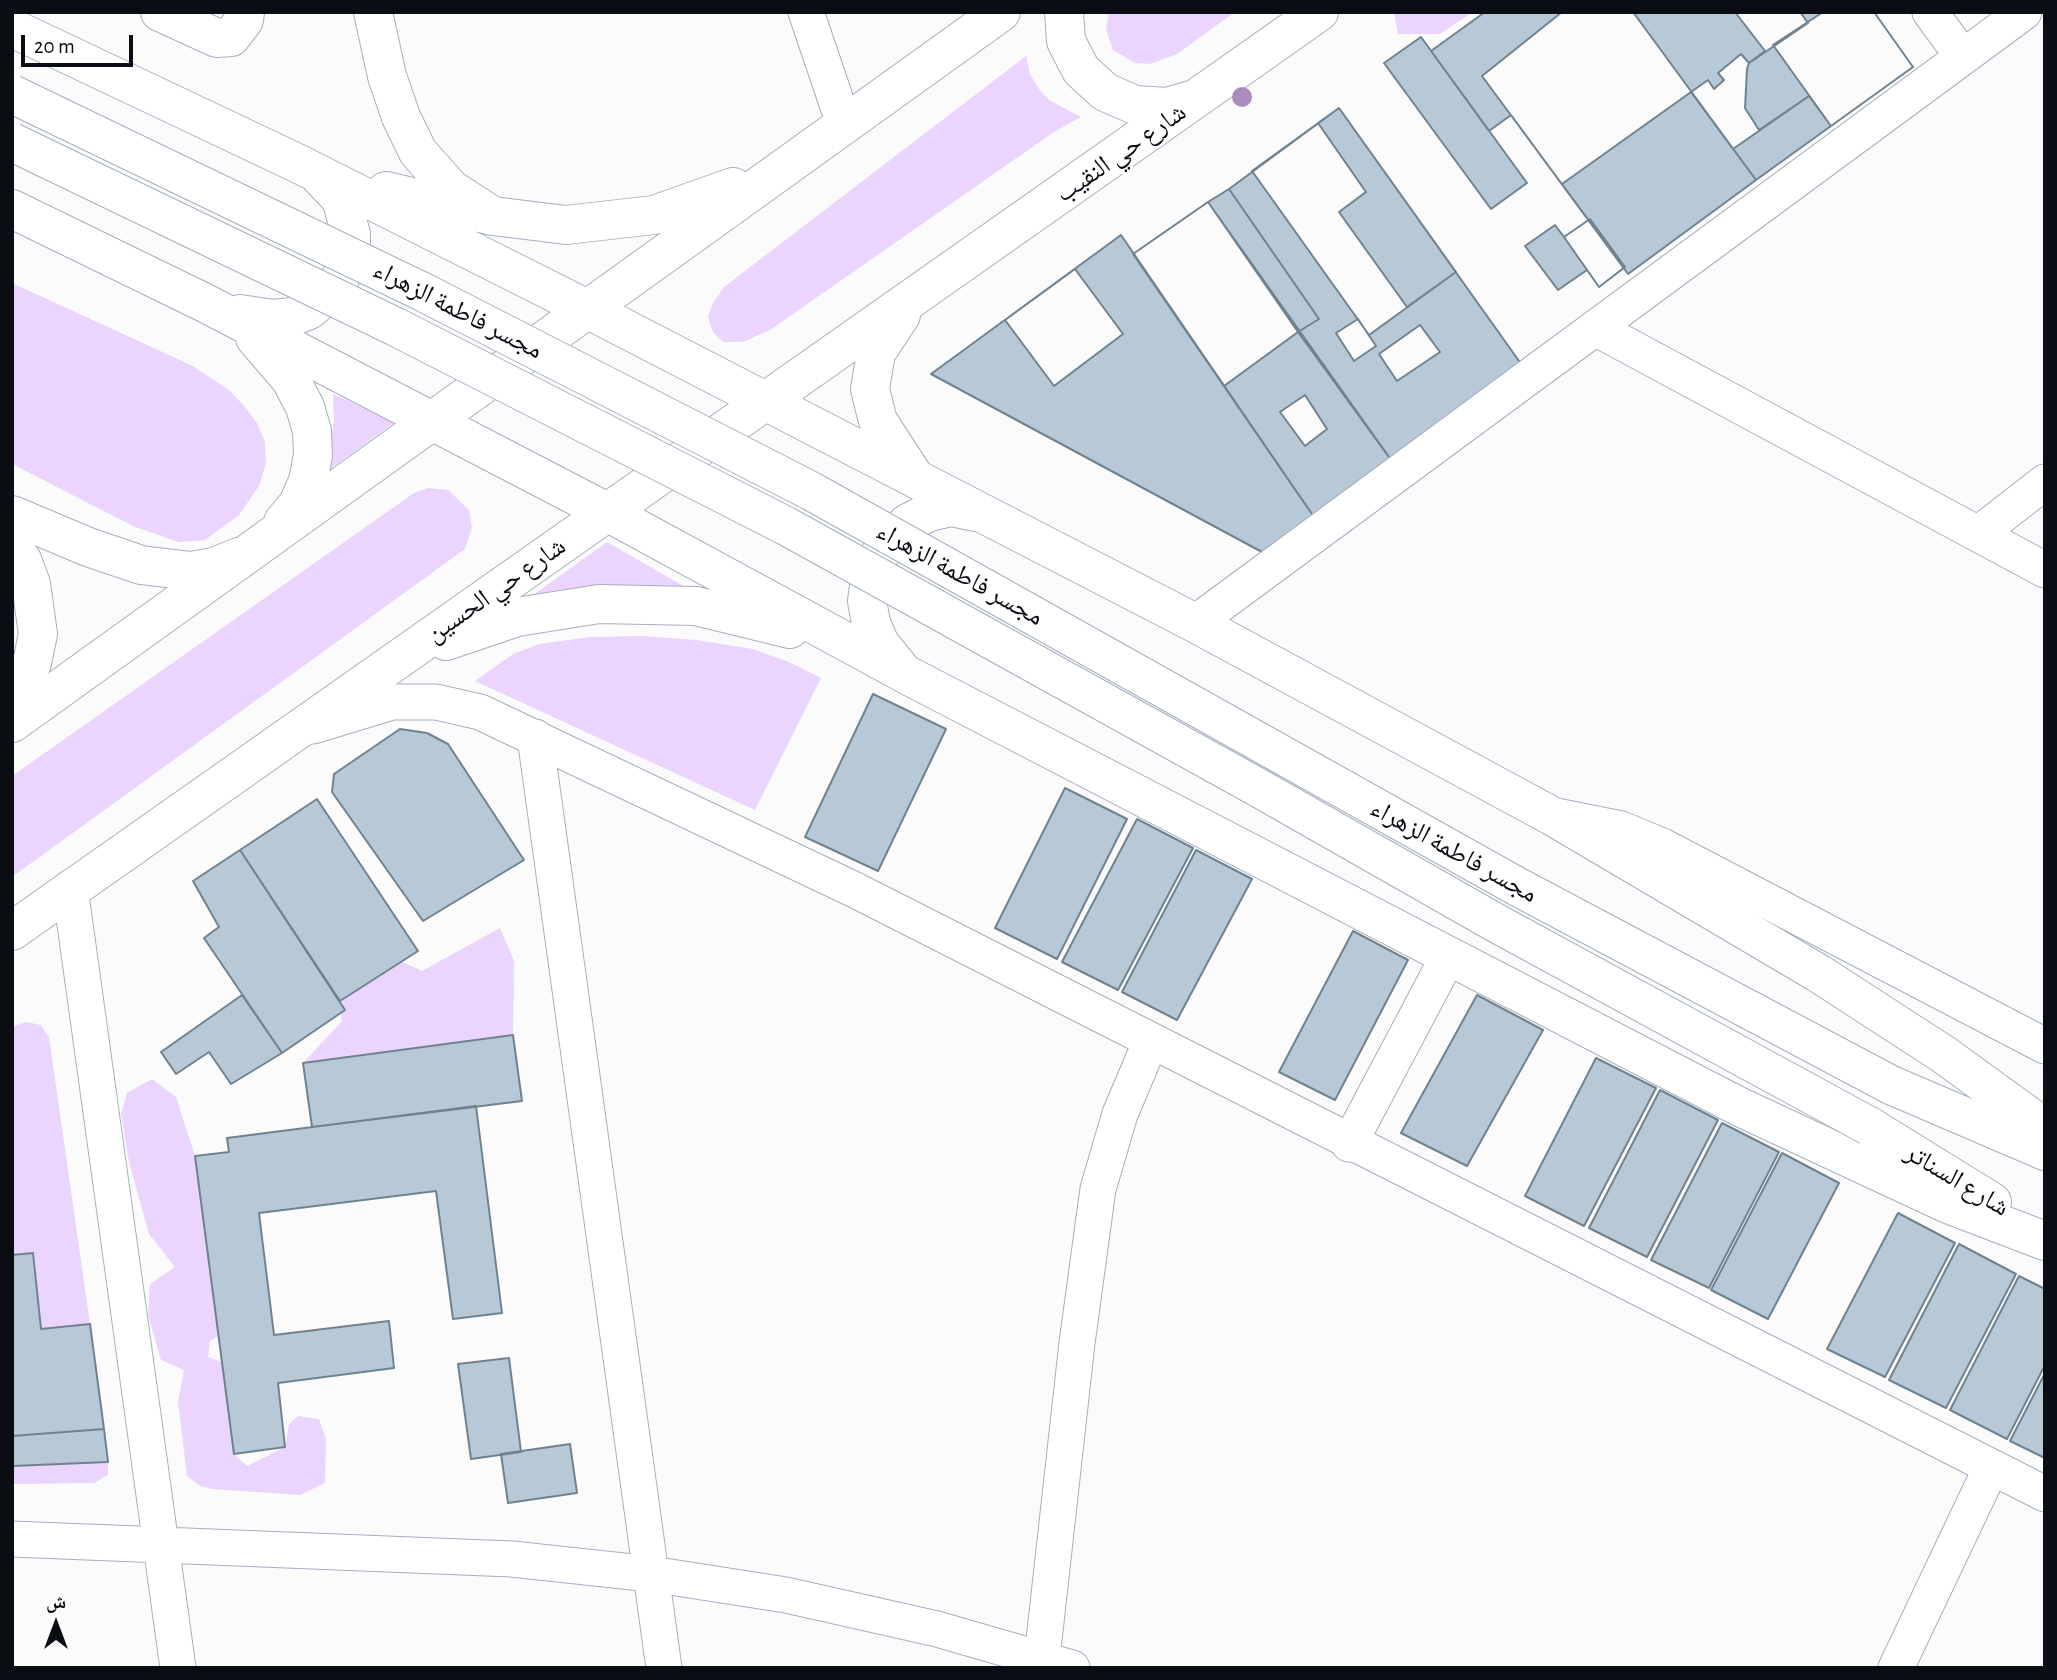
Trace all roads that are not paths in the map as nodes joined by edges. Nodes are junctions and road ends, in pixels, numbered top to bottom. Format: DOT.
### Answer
graph roads {
  1 [pos="160,12"];
  2 [pos="245,12"];
  3 [pos="373,12"];
  4 [pos="806,12"];
  5 [pos="1001,12"];
  6 [pos="1064,12"];
  7 [pos="1319,12"];
  8 [pos="1930,12"];
  9 [pos="2024,12"];
  10 [pos="12,28"];
  11 [pos="1963,57"];
  12 [pos="12,93"];
  13 [pos="1199,98"];
  14 [pos="844,124"];
  15 [pos="12,142"];
  16 [pos="790,163"];
  17 [pos="299,164"];
  18 [pos="12,209"];
  19 [pos="493,216"];
  20 [pos="921,292"];
  21 [pos="205,303"];
  22 [pos="587,309"];
  23 [pos="1595,328"];
  24 [pos="765,401"];
  25 [pos="432,421"];
  26 [pos="917,480"];
  27 [pos="2045,482"];
  28 [pos="607,512"];
  29 [pos="12,515"];
  30 [pos="993,519"];
  31 [pos="1978,534"];
  32 [pos="12,546"];
  33 [pos="256,548"];
  34 [pos="2045,570"];
  35 [pos="1195,622"];
  36 [pos="383,669"];
  37 [pos="911,677"];
  38 [pos="12,704"];
  39 [pos="12,723"];
  40 [pos="287,736"];
  41 [pos="535,737"];
  42 [pos="1552,816"];
  43 [pos="70,888"];
  44 [pos="12,931"];
  45 [pos="1448,957"];
  46 [pos="1150,1043"];
  47 [pos="2045,1046"];
  48 [pos="1891,1085"];
  49 [pos="1869,1126"];
  50 [pos="2045,1128"];
  51 [pos="1349,1144"];
  52 [pos="2045,1151"];
  53 [pos="2045,1234"];
  54 [pos="2045,1241"];
  55 [pos="1991,1468"];
  56 [pos="2045,1494"];
  57 [pos="12,1539"];
  58 [pos="160,1543"];
  59 [pos="651,1574"];
  60 [pos="1057,1663"];
  61 [pos="177,1668"];
  62 [pos="664,1668"];
  63 [pos="1896,1668"];
  1 -- 2 [label="main road"];
  3 -- 19 [label="main road"];
  4 -- 14 [label="street"];
  5 -- 14 [label="main road"];
  6 -- 13 [label="main road"];
  7 -- 13 [label="main road, شارع حي النقيب"];
  8 -- 11 [label="street"];
  9 -- 11 [label="street"];
  10 -- 17 [label="main road"];
  11 -- 23 [label="street"];
  12 -- 48 [label="main road, مجسر فاطمة الزهراء, bridge"];
  13 -- 20 [label="main road, شارع حي النقيب"];
  14 -- 16 [label="main road"];
  15 -- 49 [label="main road, مجسر فاطمة الزهراء, bridge"];
  16 -- 19 [label="main road"];
  16 -- 22 [label="main road"];
  17 -- 19 [label="main road"];
  17 -- 21 [label="main road"];
  17 -- 22 [label="main road"];
  18 -- 21 [label="main road"];
  20 -- 24 [label="main road, شارع حي الحسين"];
  20 -- 26 [label="main road"];
  21 -- 25 [label="main road"];
  21 -- 33 [label="main road"];
  22 -- 24 [label="main road"];
  22 -- 25 [label="main road"];
  23 -- 31 [label="street"];
  23 -- 35 [label="street"];
  24 -- 26 [label="main road"];
  24 -- 28 [label="main road, شارع حي الحسين"];
  25 -- 28 [label="main road"];
  25 -- 33 [label="main road"];
  26 -- 30 [label="main road"];
  27 -- 31 [label="street"];
  28 -- 36 [label="main road, شارع حي الحسين"];
  28 -- 37 [label="main road"];
  29 -- 33 [label="main road"];
  30 -- 35 [label="main road"];
  30 -- 37 [label="main road"];
  31 -- 34 [label="street"];
  32 -- 38 [label="main road"];
  33 -- 39 [label="main road"];
  35 -- 42 [label="main road"];
  36 -- 37 [label="main road"];
  36 -- 40 [label="main road, شارع حي الحسين"];
  37 -- 45 [label="main road"];
  40 -- 41 [label="street"];
  40 -- 43 [label="main road, شارع حي الحسين"];
  41 -- 46 [label="street"];
  41 -- 59 [label="street"];
  42 -- 47 [label="street"];
  42 -- 50 [label="main road"];
  43 -- 44 [label="main road, شارع حي الحسين"];
  43 -- 58 [label="street"];
  45 -- 51 [label="street"];
  45 -- 54 [label="main road"];
  46 -- 51 [label="street"];
  46 -- 60 [label="street"];
  48 -- 52 [label="main road, شارع السناتر"];
  49 -- 53 [label="main road, شارع السناتر"];
  51 -- 55 [label="street"];
  55 -- 56 [label="street"];
  55 -- 63 [label="street"];
  57 -- 58 [label="street"];
  58 -- 59 [label="street"];
  58 -- 61 [label="street"];
  59 -- 60 [label="street"];
  59 -- 62 [label="street"];
}
